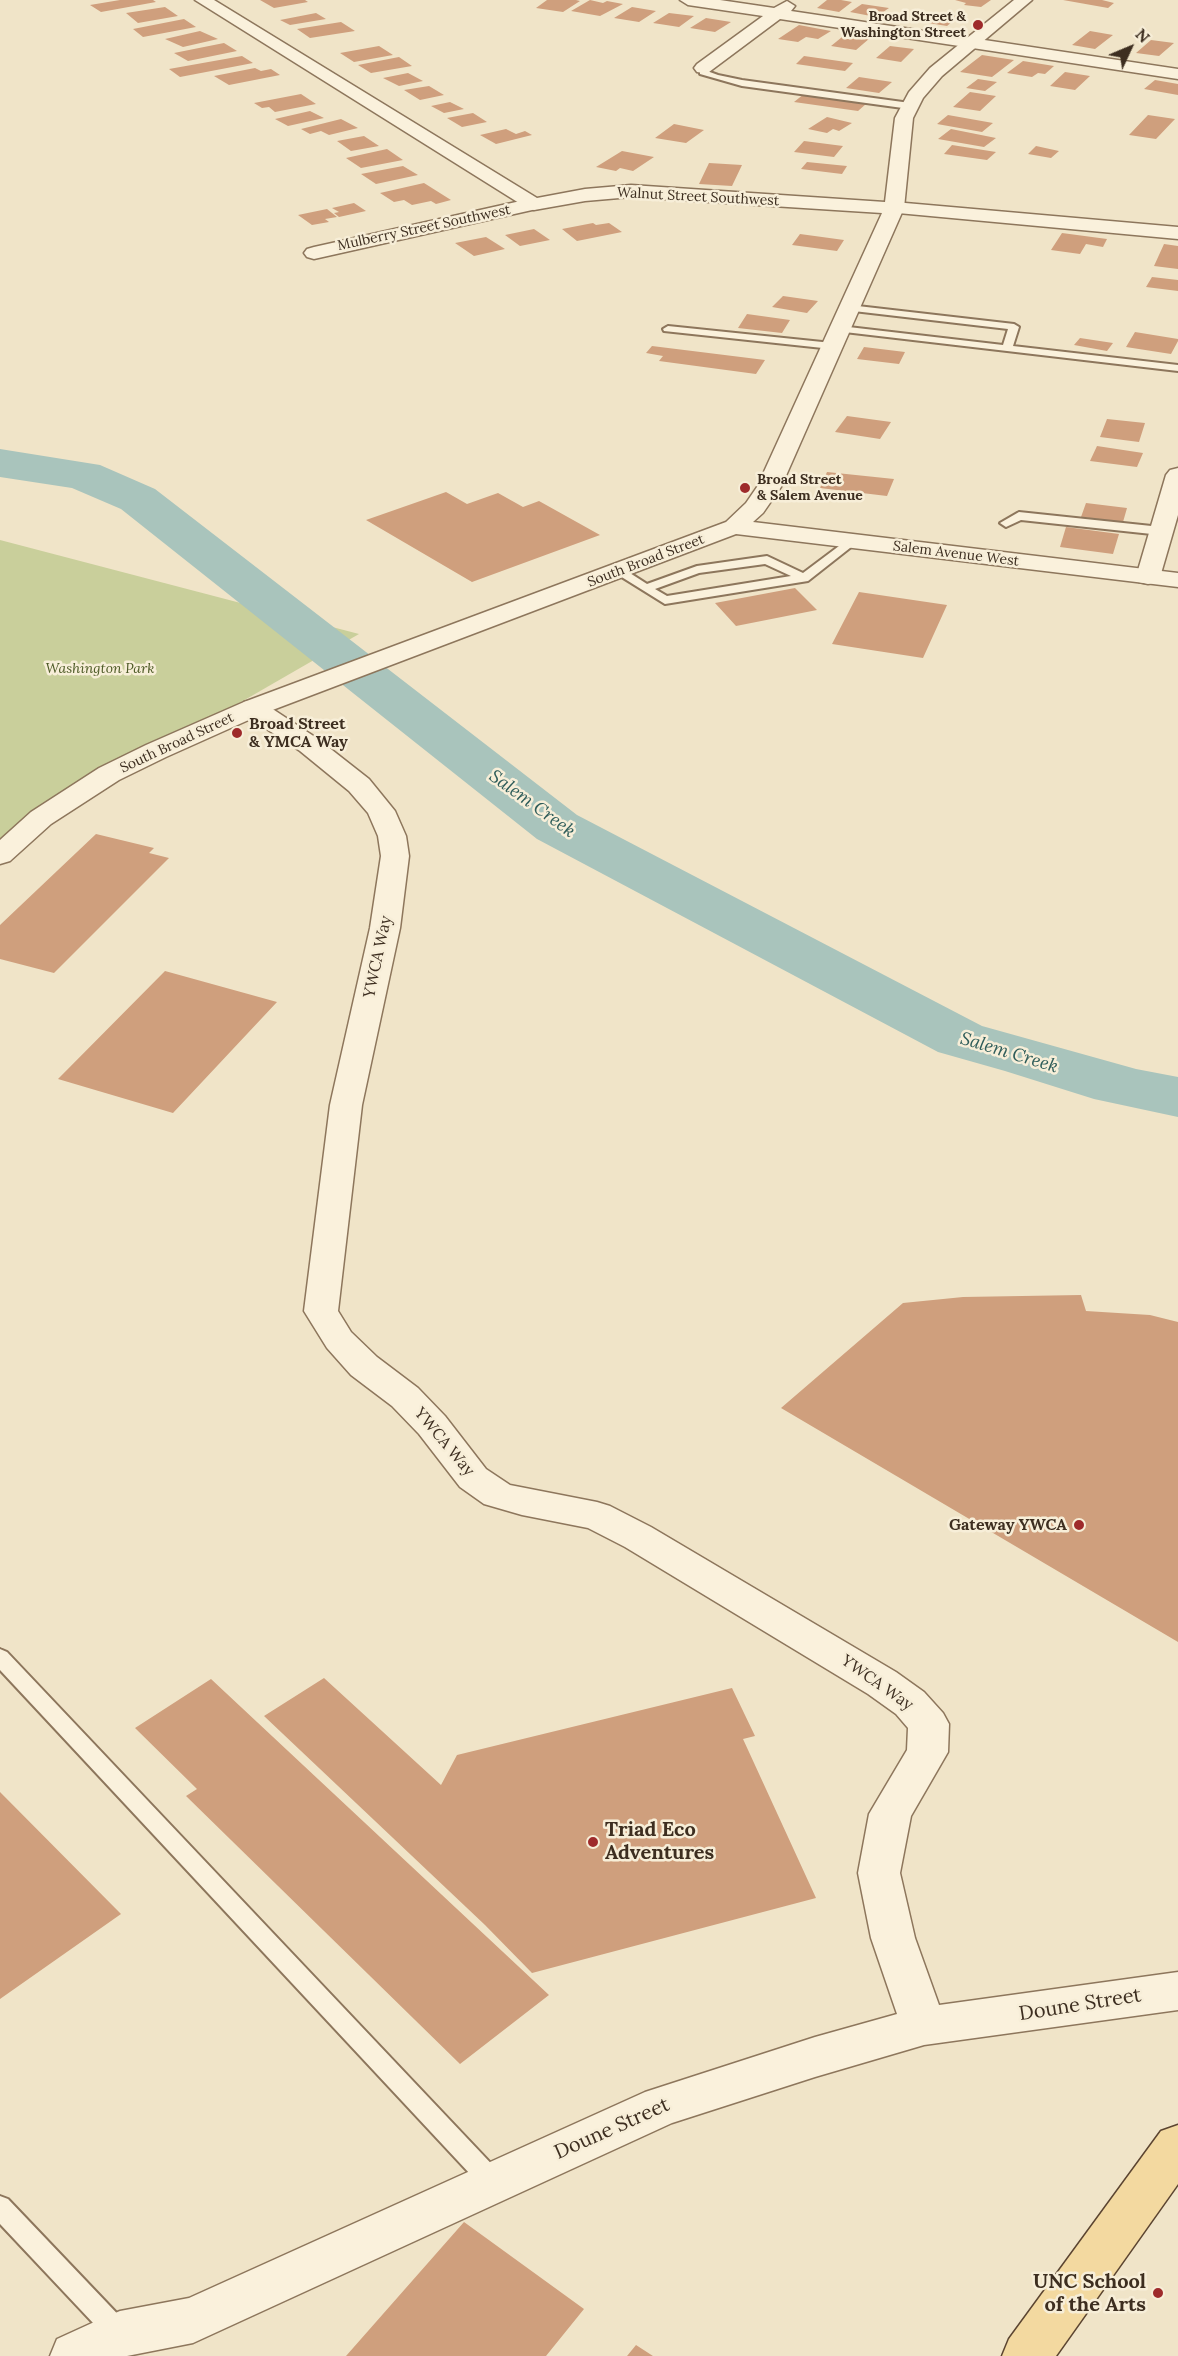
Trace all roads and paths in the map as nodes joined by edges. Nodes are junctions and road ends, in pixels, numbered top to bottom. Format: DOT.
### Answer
graph roads {
  1 [pos="204,0"];
  2 [pos="688,0"];
  3 [pos="795,0"];
  4 [pos="1024,0"];
  5 [pos="777,14"];
  6 [pos="975,42"];
  7 [pos="703,68"];
  8 [pos="1178,74"];
  9 [pos="910,106"];
  10 [pos="534,204"];
  11 [pos="894,208"];
  12 [pos="1178,233"];
  13 [pos="314,253"];
  14 [pos="849,308"];
  15 [pos="924,317"];
  16 [pos="668,329"];
  17 [pos="836,337"];
  18 [pos="916,338"];
  19 [pos="1007,348"];
  20 [pos="1178,368"];
  21 [pos="1178,474"];
  22 [pos="1006,523"];
  23 [pos="734,527"];
  24 [pos="1161,531"];
  25 [pos="851,541"];
  26 [pos="618,571"];
  27 [pos="1148,577"];
  28 [pos="804,578"];
  29 [pos="1178,580"];
  30 [pos="646,588"];
  31 [pos="253,708"];
  32 [pos="0,855"];
  33 [pos="0,1657"];
  34 [pos="1178,1991"];
  35 [pos="924,2026"];
  36 [pos="1178,2146"];
  37 [pos="494,2182"];
  38 [pos="0,2207"];
  39 [pos="120,2334"];
  40 [pos="75,2356"];
  41 [pos="1028,2356"];
  1 -- 10 [label="street"];
  2 -- 5 [label="street"];
  3 -- 5 [label="street"];
  4 -- 6 [label="street, South Broad Street"];
  5 -- 6 [label="street"];
  5 -- 7 [label="street"];
  6 -- 8 [label="street"];
  6 -- 9 [label="street, South Broad Street"];
  7 -- 9 [label="lane"];
  9 -- 11 [label="street, South Broad Street"];
  10 -- 11 [label="street, Walnut Street Southwest"];
  10 -- 13 [label="street, Mulberry Street Southwest"];
  11 -- 12 [label="street, Walnut Street Southwest"];
  11 -- 14 [label="street, South Broad Street"];
  14 -- 15 [label="lane"];
  14 -- 17 [label="street, South Broad Street"];
  15 -- 18 [label="lane"];
  15 -- 19 [label="lane"];
  16 -- 17 [label="lane"];
  17 -- 18 [label="lane"];
  17 -- 23 [label="street, South Broad Street"];
  18 -- 19 [label="lane"];
  19 -- 20 [label="lane"];
  21 -- 24 [label="street"];
  22 -- 24 [label="lane"];
  23 -- 25 [label="street, Salem Avenue West"];
  23 -- 26 [label="street, South Broad Street"];
  24 -- 27 [label="street"];
  25 -- 27 [label="street, Salem Avenue West"];
  25 -- 28 [label="lane"];
  26 -- 30 [label="lane"];
  26 -- 31 [label="street, South Broad Street"];
  27 -- 29 [label="street, Salem Avenue West"];
  28 -- 30 [label="lane"];
  28 -- 30 [label="lane"];
  31 -- 32 [label="street, South Broad Street"];
  31 -- 35 [label="street, YWCA Way"];
  33 -- 37 [label="lane"];
  34 -- 35 [label="street, Doune Street"];
  35 -- 37 [label="street, Doune Street"];
  36 -- 41 [label="main road"];
  37 -- 39 [label="street, Doune Street"];
  38 -- 39 [label="lane"];
  39 -- 40 [label="street, Doune Street"];
}
